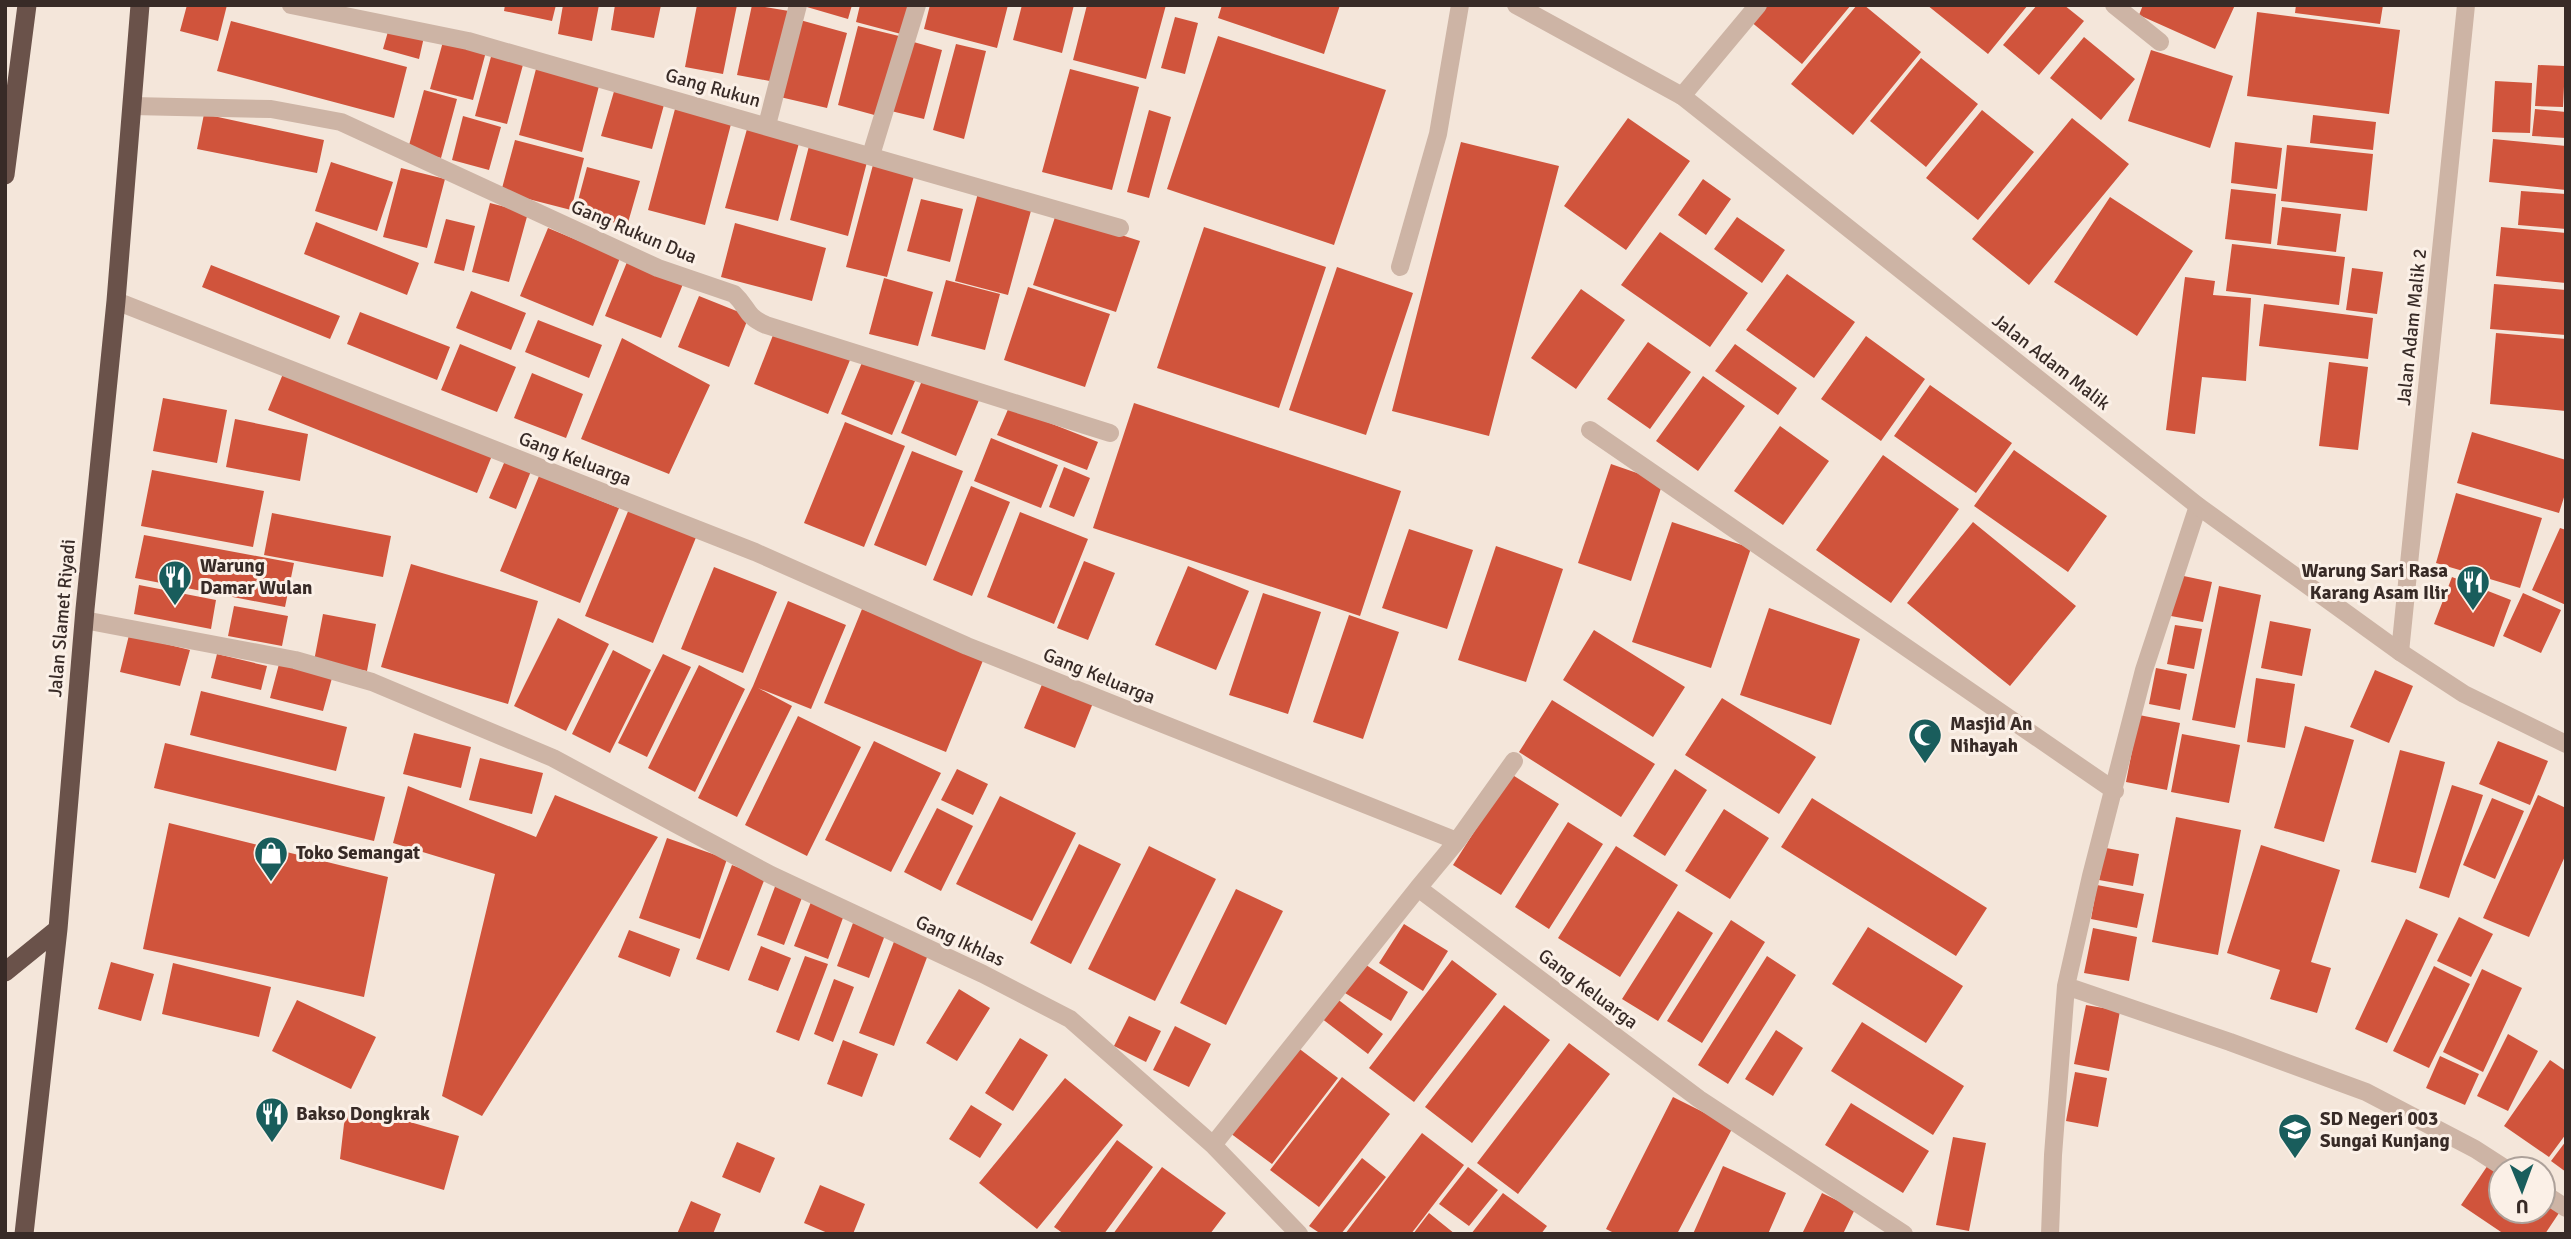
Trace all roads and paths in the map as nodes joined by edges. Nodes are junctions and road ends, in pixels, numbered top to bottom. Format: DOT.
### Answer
graph roads {
  1 [pos="27,5"];
  2 [pos="140,5"];
  3 [pos="291,5"];
  4 [pos="798,5"];
  5 [pos="917,5"];
  6 [pos="1460,5"];
  7 [pos="1516,5"];
  8 [pos="1758,5"];
  9 [pos="2114,5"];
  10 [pos="2466,5"];
  11 [pos="2160,42"];
  12 [pos="1682,96"];
  13 [pos="132,106"];
  14 [pos="767,125"];
  15 [pos="872,155"];
  16 [pos="5,175"];
  17 [pos="1120,228"];
  18 [pos="1400,267"];
  19 [pos="116,301"];
  20 [pos="1590,430"];
  21 [pos="1110,433"];
  22 [pos="2198,506"];
  23 [pos="84,620"];
  24 [pos="2400,653"];
  25 [pos="2566,744"];
  26 [pos="1514,761"];
  27 [pos="2115,791"];
  28 [pos="1457,841"];
  29 [pos="1418,888"];
  30 [pos="58,929"];
  31 [pos="5,972"];
  32 [pos="2066,986"];
  33 [pos="1213,1145"];
  34 [pos="2487,1157"];
  35 [pos="24,1234"];
  36 [pos="1299,1234"];
  37 [pos="1904,1234"];
  38 [pos="2050,1234"];
  1 -- 16 [label="highway"];
  2 -- 13 [label="highway, Jalan Slamet Riyadi"];
  3 -- 14 [label="street, Gang Rukun"];
  4 -- 14 [label="street"];
  5 -- 15 [label="street"];
  6 -- 18 [label="street"];
  7 -- 12 [label="street, Jalan Adam Malik"];
  8 -- 12 [label="street"];
  9 -- 11 [label="street"];
  10 -- 24 [label="street, Jalan Adam Malik 2"];
  12 -- 22 [label="street, Jalan Adam Malik"];
  13 -- 19 [label="highway, Jalan Slamet Riyadi"];
  13 -- 21 [label="street, Gang Rukun Dua"];
  14 -- 15 [label="street, Gang Rukun"];
  15 -- 17 [label="street, Gang Rukun"];
  19 -- 23 [label="highway, Jalan Slamet Riyadi"];
  19 -- 28 [label="street, Gang Keluarga"];
  20 -- 27 [label="street"];
  22 -- 24 [label="street, Jalan Adam Malik"];
  22 -- 27 [label="street"];
  23 -- 30 [label="highway, Jalan Slamet Riyadi"];
  23 -- 33 [label="street, Gang Ikhlas"];
  24 -- 25 [label="street, Jalan Adam Malik"];
  26 -- 28 [label="street"];
  27 -- 32 [label="street"];
  28 -- 29 [label="street"];
  29 -- 33 [label="street"];
  29 -- 37 [label="street, Gang Keluarga"];
  30 -- 31 [label="highway"];
  30 -- 35 [label="highway, Jalan Slamet Riyadi"];
  32 -- 34 [label="street"];
  32 -- 38 [label="street"];
  33 -- 36 [label="street, Gang Ikhlas"];
}
